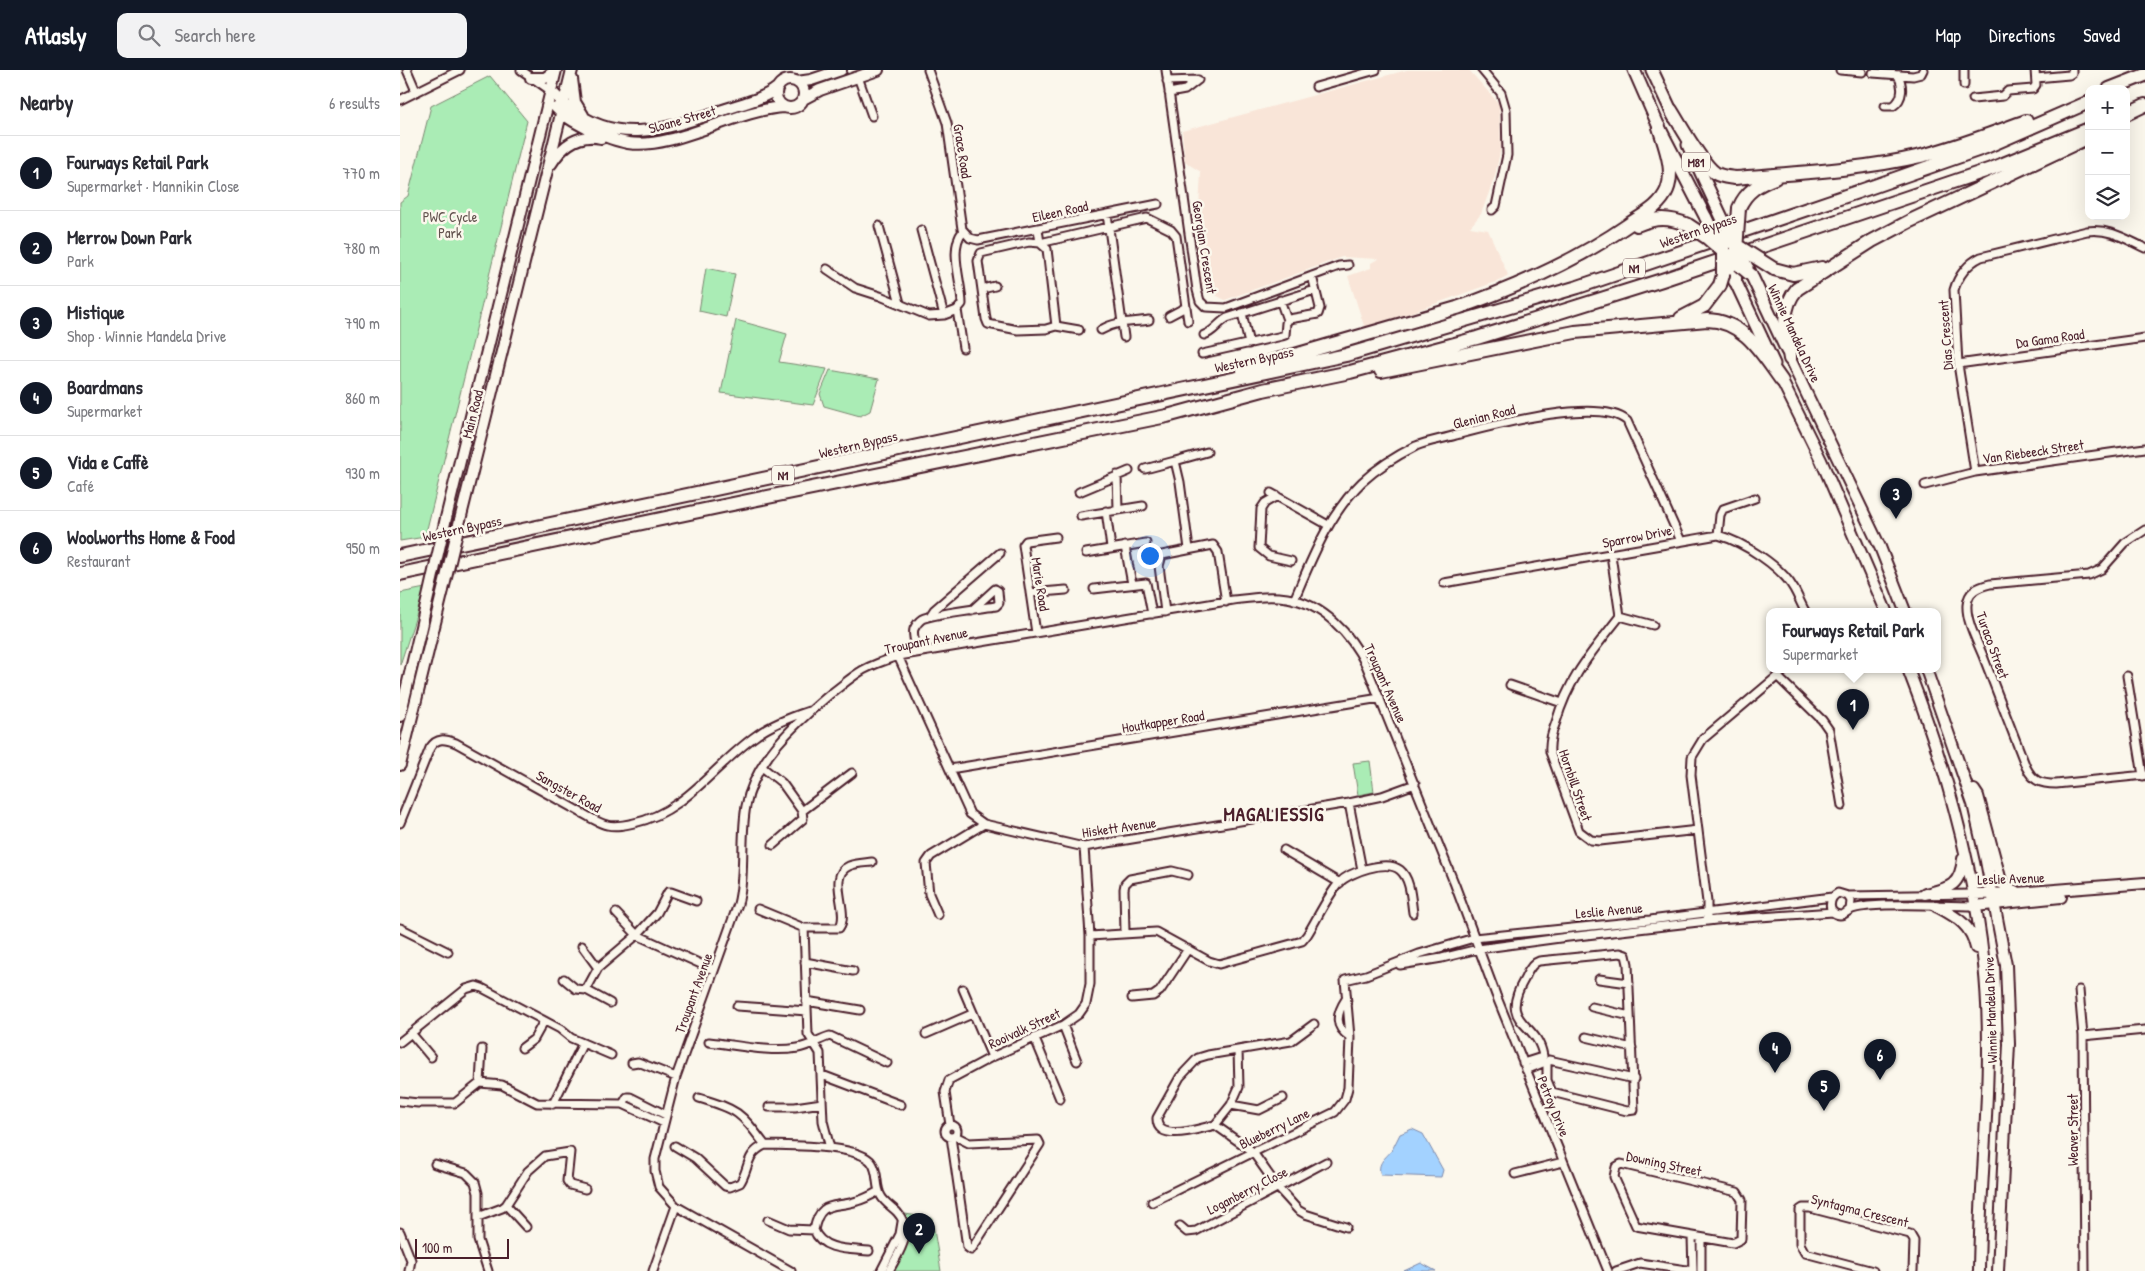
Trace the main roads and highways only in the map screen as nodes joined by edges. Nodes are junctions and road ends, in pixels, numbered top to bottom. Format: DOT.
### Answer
graph roads {
  1 [pos="556,70"];
  2 [pos="840,70"];
  3 [pos="878,70"];
  4 [pos="1634,70"];
  5 [pos="1652,70"];
  6 [pos="572,72"];
  7 [pos="822,76"];
  8 [pos="2145,76"];
  9 [pos="858,77"];
  10 [pos="531,78"];
  11 [pos="797,82"];
  12 [pos="2120,85"];
  13 [pos="2126,85"];
  14 [pos="831,86"];
  15 [pos="777,88"];
  16 [pos="548,93"];
  17 [pos="2085,98"];
  18 [pos="803,99"];
  19 [pos="563,102"];
  20 [pos="2085,104"];
  21 [pos="784,106"];
  22 [pos="1671,110"];
  23 [pos="560,113"];
  24 [pos="584,117"];
  25 [pos="1659,127"];
  26 [pos="2087,130"];
  27 [pos="2085,139"];
  28 [pos="629,143"];
  29 [pos="548,169"];
  30 [pos="1787,173"];
  31 [pos="1720,214"];
  32 [pos="1706,218"];
  33 [pos="1618,232"];
  34 [pos="1722,236"];
  35 [pos="1736,246"];
  36 [pos="1722,252"];
  37 [pos="1838,262"];
  38 [pos="1735,263"];
  39 [pos="1751,275"];
  40 [pos="1735,281"];
  41 [pos="1672,322"];
  42 [pos="1790,359"];
  43 [pos="1782,382"];
  44 [pos="1166,392"];
  45 [pos="1167,416"];
  46 [pos="400,556"];
  47 [pos="400,574"];
  48 [pos="1885,608"];
  49 [pos="1904,608"];
  50 [pos="1909,673"];
  51 [pos="1927,673"];
  52 [pos="400,716"];
  53 [pos="400,765"];
  54 [pos="1966,782"];
  55 [pos="1965,846"];
  56 [pos="2145,883"];
  57 [pos="2145,889"];
  58 [pos="2018,893"];
  59 [pos="1925,894"];
  60 [pos="1973,894"];
  61 [pos="1994,898"];
  62 [pos="1936,906"];
  63 [pos="1974,906"];
  64 [pos="1986,995"];
  65 [pos="1979,1271"];
  66 [pos="1998,1271"];
  1 -- 10 [label="main road"];
  1 -- 16 [label="main road, Main Road"];
  2 -- 7 [label="main road"];
  2 -- 9 [label="main road"];
  3 -- 9 [label="main road"];
  4 -- 25 [label="main road, M81"];
  5 -- 22 [label="main road, Winnie Mandela Drive / M81"];
  6 -- 19 [label="main road, Main Road"];
  6 -- 24 [label="main road"];
  7 -- 11 [label="main road"];
  7 -- 14 [label="main road"];
  8 -- 12 [label="highway"];
  8 -- 13 [label="highway"];
  9 -- 14 [label="main road"];
  11 -- 15 [label="main road"];
  11 -- 18 [label="main road"];
  14 -- 18 [label="main road"];
  15 -- 21 [label="main road"];
  15 -- 24 [label="main road, Sloane Street"];
  16 -- 19 [label="main road, Sloane Street"];
  16 -- 23 [label="main road, Sloane Street"];
  16 -- 52 [label="main road, Main Road, bridge"];
  17 -- 30 [label="highway"];
  18 -- 21 [label="main road"];
  19 -- 23 [label="main road, Main Road"];
  19 -- 24 [label="main road, Sloane Street"];
  20 -- 44 [label="highway, Western Bypass / N1"];
  21 -- 28 [label="main road, Sloane Street"];
  22 -- 30 [label="highway"];
  22 -- 31 [label="main road, Winnie Mandela Drive / M81"];
  23 -- 28 [label="main road, Sloane Street"];
  23 -- 29 [label="main road, Main Road"];
  25 -- 32 [label="main road, M81"];
  25 -- 33 [label="highway"];
  26 -- 45 [label="highway, N1"];
  27 -- 37 [label="highway"];
  28 -- 29 [label="main road"];
  29 -- 53 [label="main road, Main Road, bridge"];
  30 -- 35 [label="highway, bridge"];
  31 -- 34 [label="highway"];
  31 -- 35 [label="main road, Winnie Mandela Drive / M81, bridge"];
  32 -- 34 [label="highway, bridge"];
  32 -- 36 [label="main road, M81, bridge"];
  33 -- 36 [label="highway, bridge"];
  33 -- 44 [label="highway"];
  34 -- 35 [label="highway, bridge"];
  34 -- 36 [label="highway, bridge"];
  35 -- 37 [label="highway, bridge"];
  35 -- 38 [label="highway, bridge"];
  35 -- 39 [label="main road, Winnie Mandela Drive / M81, bridge"];
  36 -- 38 [label="highway, bridge"];
  36 -- 40 [label="main road, M81, bridge"];
  36 -- 41 [label="highway, bridge"];
  37 -- 42 [label="highway"];
  38 -- 39 [label="highway, bridge"];
  38 -- 40 [label="highway"];
  39 -- 42 [label="main road, Winnie Mandela Drive / M81"];
  40 -- 43 [label="main road, M81"];
  41 -- 43 [label="highway"];
  41 -- 45 [label="highway"];
  42 -- 49 [label="main road, Winnie Mandela Drive"];
  43 -- 48 [label="main road"];
  44 -- 46 [label="highway, Western Bypass / N1"];
  45 -- 47 [label="highway, N1"];
  50 -- 55 [label="main road, Winnie Mandela Drive"];
  51 -- 54 [label="main road, Winnie Mandela Drive"];
  54 -- 58 [label="main road"];
  54 -- 61 [label="main road, Winnie Mandela Drive"];
  55 -- 59 [label="main road"];
  55 -- 60 [label="main road, Winnie Mandela Drive"];
  56 -- 58 [label="main road, Leslie Avenue"];
  57 -- 61 [label="main road, Leslie Avenue"];
  58 -- 61 [label="main road, Leslie Avenue"];
  60 -- 61 [label="main road, Leslie Avenue"];
  60 -- 63 [label="main road, Winnie Mandela Drive"];
  61 -- 63 [label="main road, Leslie Avenue"];
  61 -- 66 [label="main road, Winnie Mandela Drive"];
  62 -- 64 [label="main road"];
  63 -- 64 [label="main road, Winnie Mandela Drive"];
  64 -- 65 [label="main road, Winnie Mandela Drive"];
}
